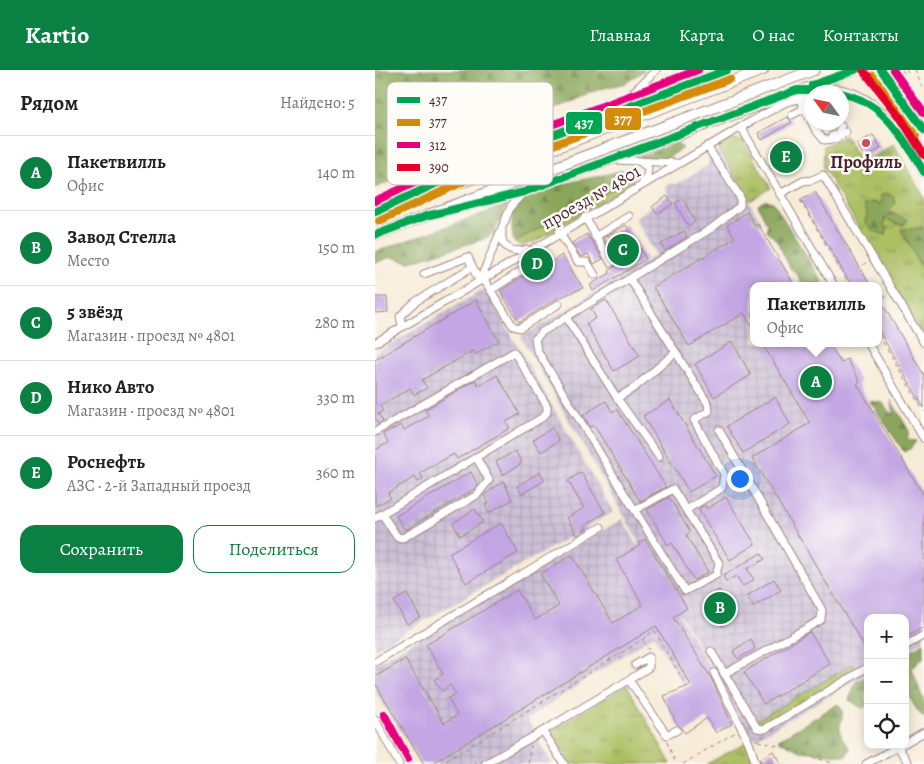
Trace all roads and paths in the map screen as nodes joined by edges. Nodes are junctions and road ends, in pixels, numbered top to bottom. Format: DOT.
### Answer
graph roads {
  1 [pos="656,70"];
  2 [pos="727,70"];
  3 [pos="763,70"];
  4 [pos="814,70"];
  5 [pos="874,70"];
  6 [pos="902,70"];
  7 [pos="906,70"];
  8 [pos="915,70"];
  9 [pos="858,72"];
  10 [pos="886,77"];
  11 [pos="875,84"];
  12 [pos="924,92"];
  13 [pos="798,94"];
  14 [pos="804,95"];
  15 [pos="803,108"];
  16 [pos="792,115"];
  17 [pos="741,127"];
  18 [pos="924,129"];
  19 [pos="816,130"];
  20 [pos="817,130"];
  21 [pos="840,130"];
  22 [pos="840,130"];
  23 [pos="562,132"];
  24 [pos="553,135"];
  25 [pos="707,146"];
  26 [pos="553,148"];
  27 [pos="924,155"];
  28 [pos="609,160"];
  29 [pos="639,161"];
  30 [pos="679,162"];
  31 [pos="553,168"];
  32 [pos="924,172"];
  33 [pos="553,181"];
  34 [pos="435,185"];
  35 [pos="453,185"];
  36 [pos="508,185"];
  37 [pos="543,185"];
  38 [pos="639,186"];
  39 [pos="524,192"];
  40 [pos="781,194"];
  41 [pos="799,200"];
  42 [pos="375,214"];
  43 [pos="426,216"];
  44 [pos="629,216"];
  45 [pos="585,217"];
  46 [pos="503,225"];
  47 [pos="559,232"];
  48 [pos="375,235"];
  49 [pos="595,237"];
  50 [pos="535,247"];
  51 [pos="611,262"];
  52 [pos="472,267"];
  53 [pos="492,273"];
  54 [pos="424,274"];
  55 [pos="595,275"];
  56 [pos="481,279"];
  57 [pos="630,279"];
  58 [pos="832,282"];
  59 [pos="848,282"];
  60 [pos="499,285"];
  61 [pos="491,290"];
  62 [pos="559,304"];
  63 [pos="566,318"];
  64 [pos="402,326"];
  65 [pos="882,340"];
  66 [pos="375,343"];
  67 [pos="924,343"];
  68 [pos="870,347"];
  69 [pos="676,352"];
  70 [pos="617,398"];
  71 [pos="924,412"];
  72 [pos="719,430"];
  73 [pos="375,432"];
  74 [pos="924,439"];
  75 [pos="476,457"];
  76 [pos="659,457"];
  77 [pos="635,510"];
  78 [pos="686,510"];
  79 [pos="382,514"];
  80 [pos="375,518"];
  81 [pos="601,527"];
  82 [pos="924,635"];
  83 [pos="642,640"];
  84 [pos="909,644"];
  85 [pos="711,651"];
  86 [pos="649,657"];
  87 [pos="375,662"];
  88 [pos="635,665"];
  89 [pos="864,669"];
  90 [pos="714,673"];
  91 [pos="724,674"];
  92 [pos="629,680"];
  93 [pos="687,687"];
  94 [pos="375,719"];
  95 [pos="741,729"];
  96 [pos="677,730"];
  97 [pos="543,731"];
  98 [pos="924,732"];
  99 [pos="532,738"];
  100 [pos="666,740"];
  101 [pos="757,741"];
  102 [pos="909,741"];
  103 [pos="467,748"];
  104 [pos="894,749"];
  105 [pos="902,749"];
  106 [pos="399,764"];
  107 [pos="439,764"];
  108 [pos="476,764"];
  109 [pos="485,764"];
  110 [pos="528,764"];
  111 [pos="564,764"];
  112 [pos="676,764"];
  113 [pos="683,764"];
  114 [pos="756,764"];
  115 [pos="835,764"];
  116 [pos="866,764"];
  117 [pos="909,764"];
  1 -- 23 [label="street"];
  2 -- 23 [label="main road"];
  3 -- 26 [label="highway"];
  4 -- 31 [label="highway"];
  5 -- 9 [label="path"];
  6 -- 7 [label="path"];
  8 -- 12 [label="path"];
  9 -- 13 [label="main road"];
  10 -- 18 [label="main road"];
  11 -- 27 [label="main road"];
  13 -- 14 [label="street, проезд № 4801"];
  13 -- 15 [label="street"];
  13 -- 17 [label="street, проезд № 4801"];
  13 -- 28 [label="main road"];
  13 -- 32 [label="main road"];
  15 -- 16 [label="street"];
  17 -- 25 [label="street, проезд № 4801"];
  17 -- 40 [label="street"];
  19 -- 21 [label="street"];
  20 -- 22 [label="street"];
  23 -- 24 [label="main road"];
  25 -- 30 [label="street, проезд № 4801"];
  25 -- 57 [label="street"];
  28 -- 29 [label="street"];
  28 -- 33 [label="main road"];
  29 -- 30 [label="street"];
  29 -- 38 [label="street"];
  30 -- 38 [label="street, проезд № 4801"];
  34 -- 42 [label="main road"];
  35 -- 42 [label="highway"];
  36 -- 43 [label="highway"];
  37 -- 39 [label="main road"];
  38 -- 45 [label="street, проезд № 4801"];
  39 -- 43 [label="main road"];
  39 -- 46 [label="street"];
  40 -- 58 [label="street"];
  40 -- 67 [label="street"];
  41 -- 59 [label="path"];
  43 -- 48 [label="highway"];
  44 -- 49 [label="street"];
  45 -- 47 [label="street, проезд № 4801"];
  45 -- 49 [label="street"];
  46 -- 50 [label="street"];
  46 -- 56 [label="street"];
  47 -- 50 [label="street, проезд № 4801"];
  47 -- 55 [label="street"];
  49 -- 51 [label="street"];
  50 -- 53 [label="street, проезд № 4801"];
  50 -- 60 [label="street"];
  52 -- 54 [label="street"];
  52 -- 56 [label="street"];
  52 -- 64 [label="street"];
  53 -- 56 [label="street, проезд № 4801"];
  53 -- 60 [label="street"];
  56 -- 61 [label="street"];
  56 -- 64 [label="street, проезд № 4801"];
  57 -- 63 [label="street"];
  57 -- 69 [label="street"];
  60 -- 61 [label="street"];
  61 -- 62 [label="street"];
  63 -- 70 [label="street"];
  63 -- 77 [label="street"];
  64 -- 66 [label="street, проезд № 4801"];
  65 -- 71 [label="path"];
  68 -- 74 [label="street"];
  69 -- 70 [label="street"];
  69 -- 78 [label="street"];
  70 -- 76 [label="street"];
  72 -- 91 [label="street"];
  73 -- 75 [label="street"];
  75 -- 79 [label="street"];
  75 -- 79 [label="street"];
  77 -- 78 [label="street"];
  77 -- 78 [label="street"];
  79 -- 80 [label="street"];
  81 -- 87 [label="street"];
  82 -- 84 [label="street"];
  83 -- 86 [label="path"];
  83 -- 93 [label="path"];
  83 -- 103 [label="path"];
  85 -- 91 [label="street"];
  86 -- 88 [label="street"];
  86 -- 92 [label="street"];
  89 -- 91 [label="street"];
  90 -- 95 [label="street"];
  92 -- 96 [label="street"];
  92 -- 97 [label="street"];
  94 -- 106 [label="street"];
  95 -- 113 [label="path"];
  95 -- 114 [label="street"];
  97 -- 99 [label="street"];
  97 -- 111 [label="street"];
  98 -- 102 [label="street"];
  99 -- 109 [label="street"];
  99 -- 110 [label="path"];
  100 -- 112 [label="path"];
  101 -- 115 [label="path"];
  103 -- 107 [label="path"];
  103 -- 108 [label="path"];
  104 -- 116 [label="street"];
  105 -- 117 [label="street"];
}
